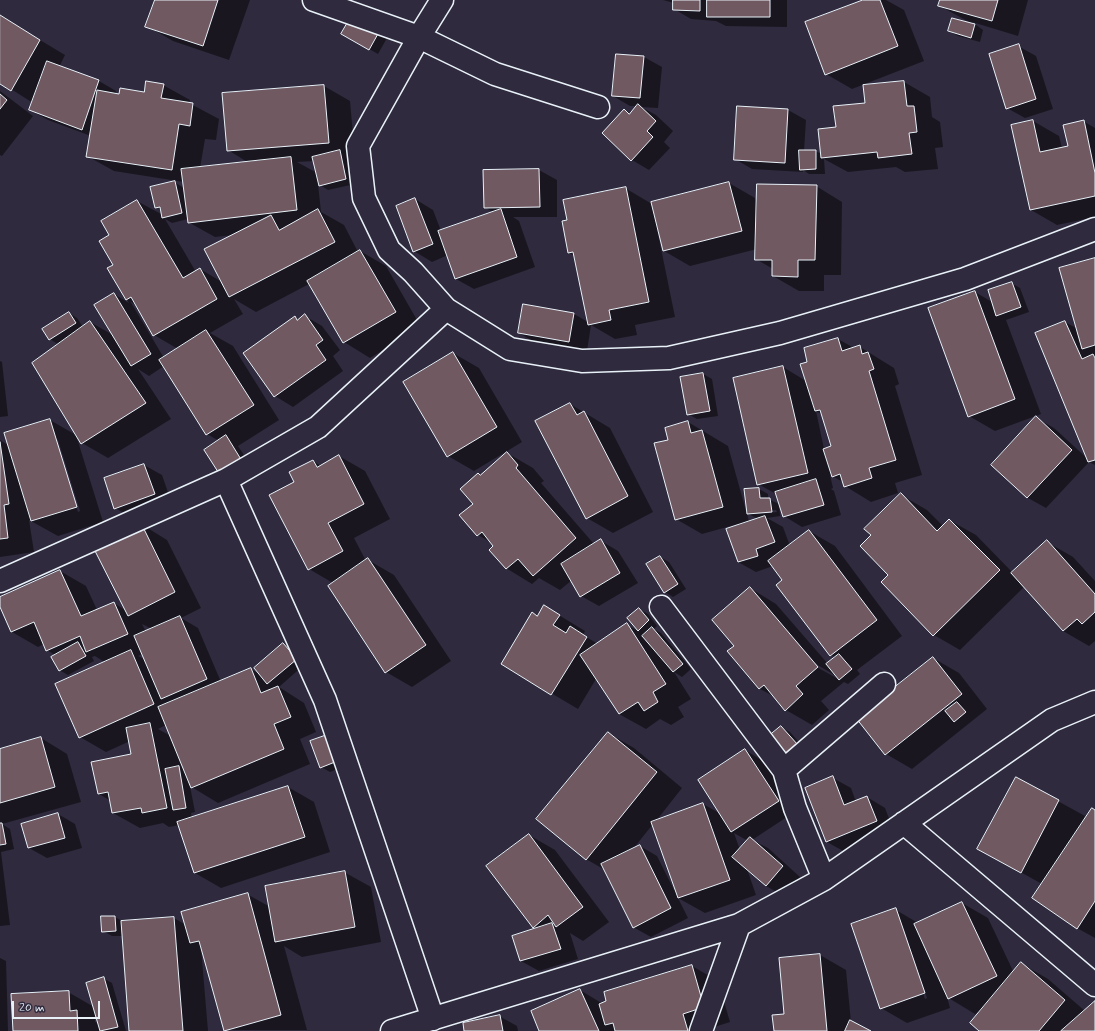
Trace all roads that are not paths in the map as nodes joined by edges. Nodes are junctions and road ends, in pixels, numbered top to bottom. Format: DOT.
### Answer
graph roads {
  1 [pos="314,0"];
  2 [pos="442,0"];
  3 [pos="419,37"];
  4 [pos="598,107"];
  5 [pos="1095,229"];
  6 [pos="446,309"];
  7 [pos="226,480"];
  8 [pos="0,581"];
  9 [pos="661,607"];
  10 [pos="884,684"];
  11 [pos="1095,702"];
  12 [pos="784,770"];
  13 [pos="904,823"];
  14 [pos="824,879"];
  15 [pos="739,924"];
  16 [pos="1095,985"];
  17 [pos="433,1019"];
  18 [pos="392,1031"];
  19 [pos="701,1031"];
  1 -- 3 [label="street"];
  2 -- 3 [label="street"];
  3 -- 4 [label="street"];
  3 -- 6 [label="street"];
  5 -- 6 [label="street"];
  6 -- 7 [label="street"];
  7 -- 8 [label="street"];
  7 -- 17 [label="street"];
  9 -- 12 [label="street"];
  10 -- 12 [label="street"];
  11 -- 13 [label="street"];
  12 -- 14 [label="street"];
  13 -- 14 [label="street"];
  13 -- 16 [label="street"];
  14 -- 15 [label="street"];
  15 -- 17 [label="street"];
  15 -- 19 [label="street"];
  17 -- 18 [label="street"];
}
